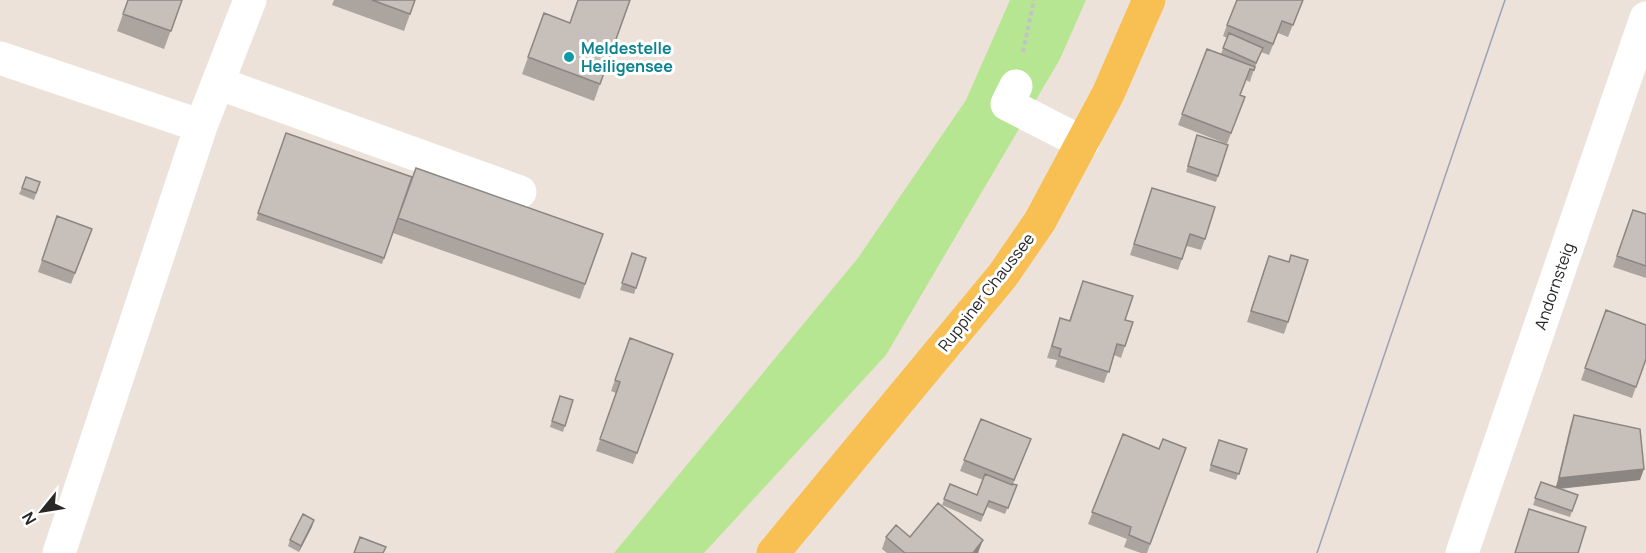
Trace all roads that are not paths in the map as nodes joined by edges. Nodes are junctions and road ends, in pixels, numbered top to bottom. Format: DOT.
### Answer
graph roads {
  1 [pos="250,0"];
  2 [pos="1149,0"];
  3 [pos="1646,18"];
  4 [pos="0,58"];
  5 [pos="218,83"];
  6 [pos="1016,86"];
  7 [pos="201,126"];
  8 [pos="1083,143"];
  9 [pos="520,192"];
  10 [pos="59,553"];
  11 [pos="773,553"];
  12 [pos="1462,553"];
  1 -- 5 [label="street"];
  2 -- 8 [label="main road, Ruppiner Chaussee"];
  3 -- 12 [label="street, Andornsteig"];
  4 -- 7 [label="street"];
  5 -- 7 [label="street"];
  5 -- 9 [label="street"];
  6 -- 8 [label="street"];
  7 -- 10 [label="street"];
  8 -- 11 [label="main road, Ruppiner Chaussee"];
}
